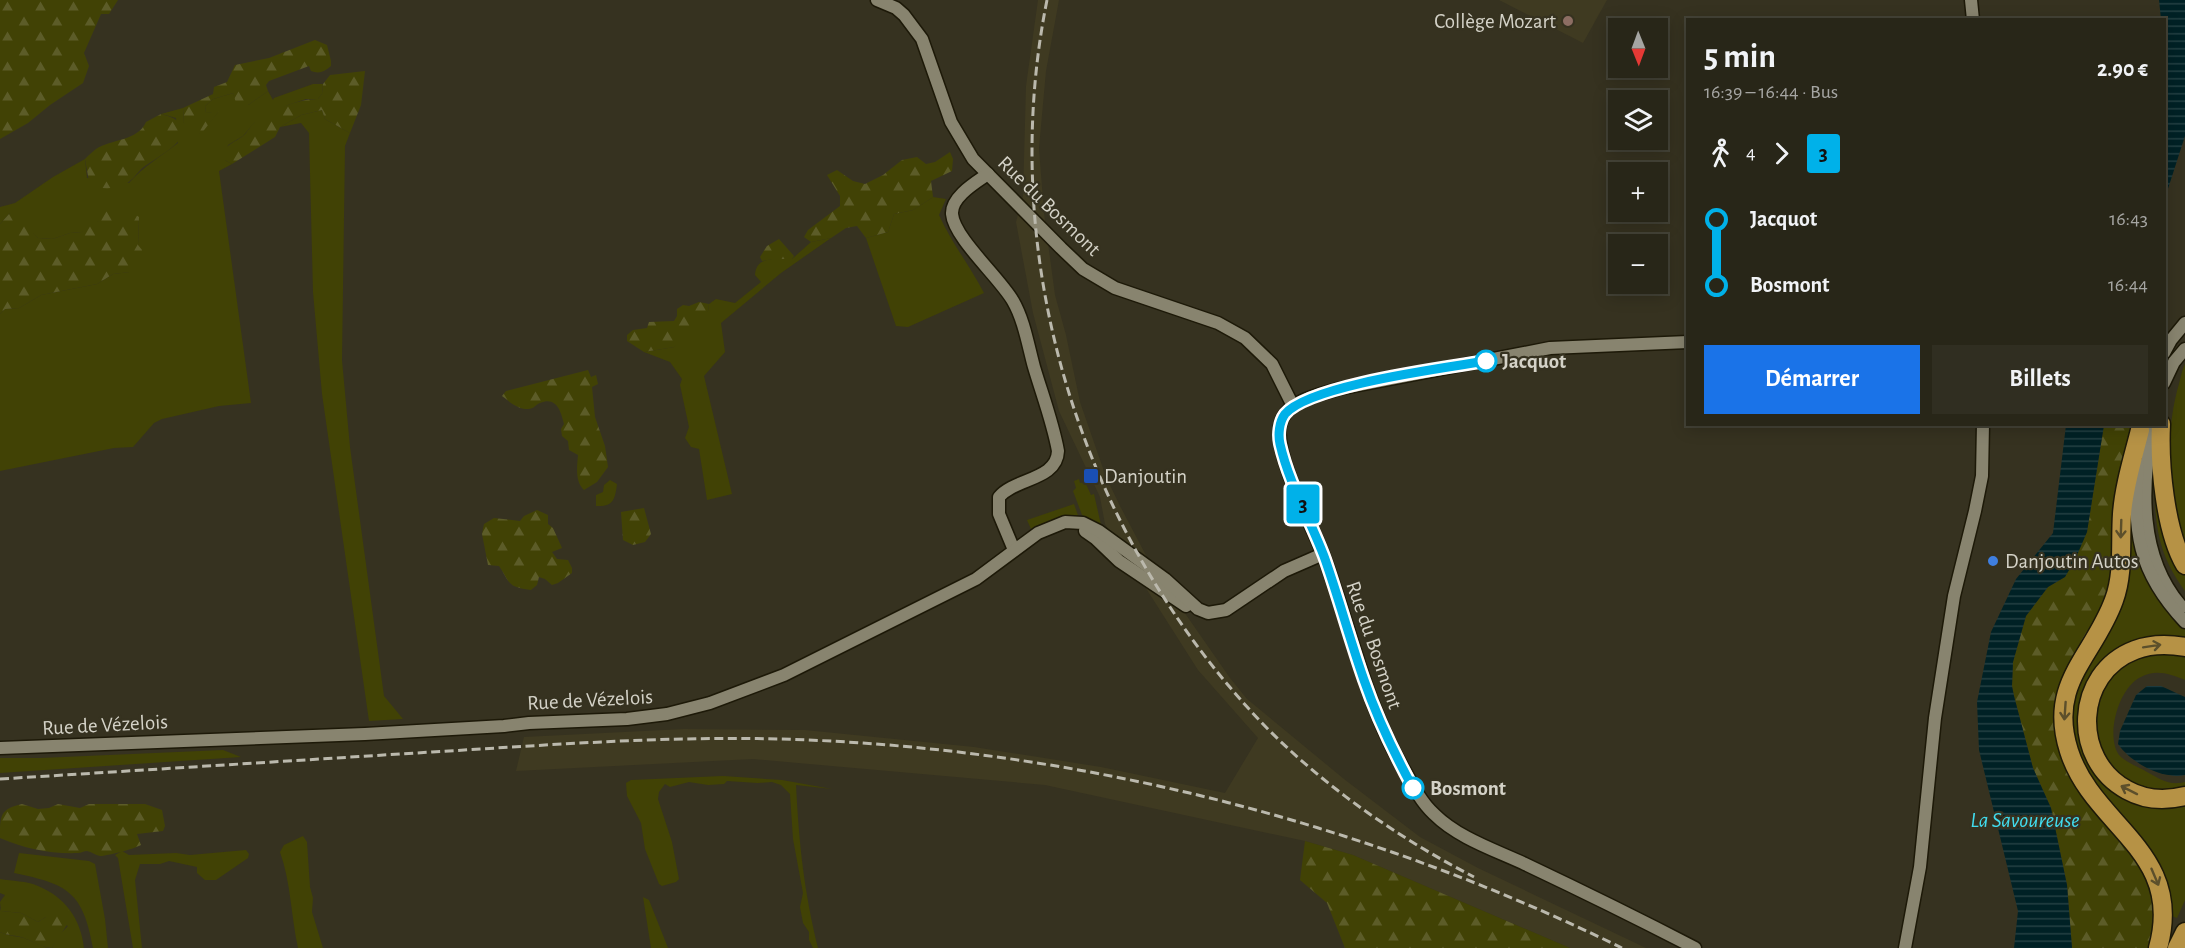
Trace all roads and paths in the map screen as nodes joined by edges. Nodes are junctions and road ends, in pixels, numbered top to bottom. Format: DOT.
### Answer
graph roads {
  1 [pos="877,0"];
  2 [pos="1971,0"];
  3 [pos="1973,18"];
  4 [pos="987,174"];
  5 [pos="2185,323"];
  6 [pos="1686,342"];
  7 [pos="2166,349"];
  8 [pos="2185,349"];
  9 [pos="2166,379"];
  10 [pos="1293,406"];
  11 [pos="1983,426"];
  12 [pos="2145,426"];
  13 [pos="2161,426"];
  14 [pos="1058,525"];
  15 [pos="1014,550"];
  16 [pos="1323,554"];
  17 [pos="2185,565"];
  18 [pos="1197,609"];
  19 [pos="2185,610"];
  20 [pos="2185,622"];
  21 [pos="2185,647"];
  22 [pos="0,748"];
  23 [pos="2185,796"];
  24 [pos="2185,932"];
  25 [pos="1695,948"];
  26 [pos="1905,948"];
  27 [pos="2158,948"];
  28 [pos="2177,948"];
  1 -- 4 [label="street, Rue du Bosmont"];
  2 -- 3 [label="street"];
  4 -- 10 [label="street, Rue du Bosmont"];
  4 -- 15 [label="street"];
  5 -- 7 [label="street"];
  6 -- 10 [label="street"];
  8 -- 9 [label="street"];
  10 -- 16 [label="street, Rue du Bosmont"];
  11 -- 26 [label="street"];
  12 -- 19 [label="street"];
  12 -- 20 [label="street"];
  12 -- 27 [label="highway, one-way"];
  13 -- 17 [label="highway"];
  14 -- 15 [label="street, Rue de Vézelois"];
  14 -- 18 [label="street"];
  14 -- 18 [label="street, Rue de Vézelois"];
  15 -- 22 [label="street, Rue de Vézelois"];
  16 -- 18 [label="street"];
  16 -- 25 [label="street, Rue du Bosmont"];
  23 -- 21 [label="highway, one-way"];
  24 -- 28 [label="highway"];
}
